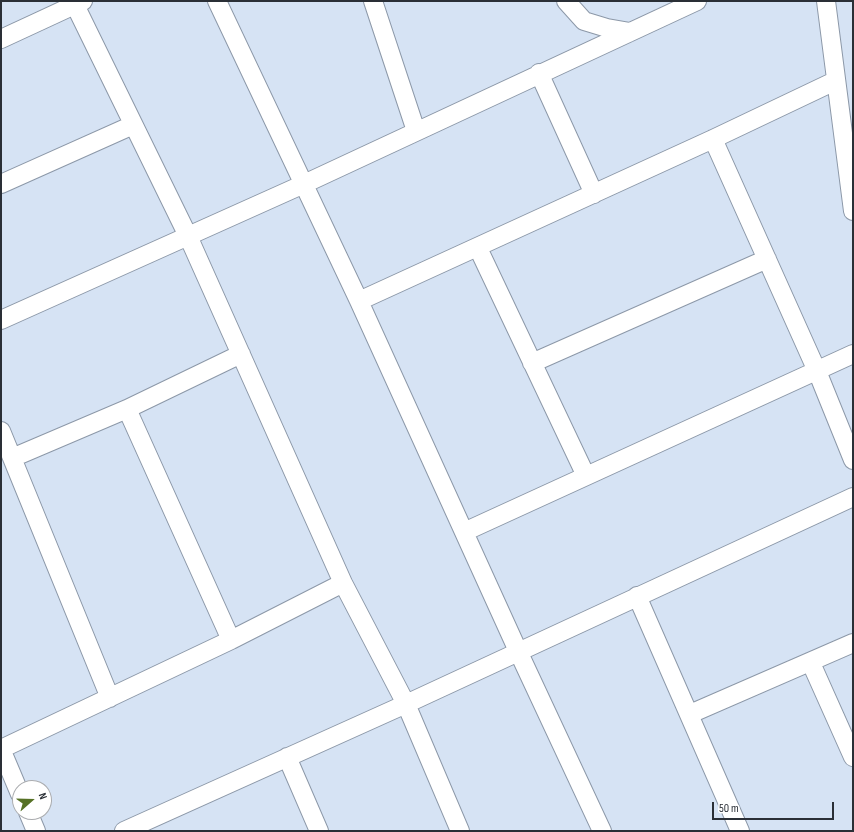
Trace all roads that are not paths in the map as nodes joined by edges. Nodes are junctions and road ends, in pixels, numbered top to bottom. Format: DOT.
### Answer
graph roads {
  1 [pos="217,1"];
  2 [pos="372,1"];
  3 [pos="566,1"];
  4 [pos="697,1"];
  5 [pos="826,1"];
  6 [pos="79,3"];
  7 [pos="630,32"];
  8 [pos="1,39"];
  9 [pos="539,73"];
  10 [pos="835,82"];
  11 [pos="133,125"];
  12 [pos="416,131"];
  13 [pos="713,139"];
  14 [pos="1,184"];
  15 [pos="304,184"];
  16 [pos="594,194"];
  17 [pos="853,211"];
  18 [pos="188,236"];
  19 [pos="478,248"];
  20 [pos="766,259"];
  21 [pos="359,302"];
  22 [pos="1,320"];
  23 [pos="241,354"];
  24 [pos="853,354"];
  25 [pos="532,363"];
  26 [pos="817,371"];
  27 [pos="127,409"];
  28 [pos="1,431"];
  29 [pos="12,458"];
  30 [pos="853,460"];
  31 [pos="586,476"];
  32 [pos="853,497"];
  33 [pos="464,532"];
  34 [pos="342,583"];
  35 [pos="637,596"];
  36 [pos="231,640"];
  37 [pos="853,644"];
  38 [pos="518,652"];
  39 [pos="810,663"];
  40 [pos="110,698"];
  41 [pos="406,704"];
  42 [pos="690,714"];
  43 [pos="1,749"];
  44 [pos="287,756"];
  45 [pos="853,757"];
  46 [pos="14,780"];
  47 [pos="31,820"];
  48 [pos="36,831"];
  49 [pos="124,831"];
  50 [pos="319,831"];
  51 [pos="460,831"];
  52 [pos="602,831"];
  53 [pos="740,831"];
  1 -- 15 [label="street"];
  2 -- 12 [label="street"];
  3 -- 7 [label="street"];
  4 -- 7 [label="street"];
  5 -- 10 [label="street"];
  6 -- 8 [label="street"];
  6 -- 11 [label="street"];
  7 -- 9 [label="street"];
  9 -- 12 [label="street"];
  9 -- 16 [label="street"];
  10 -- 13 [label="street"];
  10 -- 17 [label="street"];
  11 -- 14 [label="street"];
  11 -- 18 [label="street"];
  12 -- 15 [label="street"];
  13 -- 16 [label="street"];
  13 -- 20 [label="street"];
  15 -- 18 [label="street"];
  15 -- 21 [label="street"];
  16 -- 19 [label="street"];
  18 -- 22 [label="street"];
  18 -- 23 [label="street"];
  19 -- 21 [label="street"];
  19 -- 25 [label="street"];
  20 -- 25 [label="street"];
  20 -- 26 [label="street"];
  21 -- 33 [label="street"];
  23 -- 27 [label="street"];
  23 -- 34 [label="street"];
  24 -- 26 [label="street"];
  25 -- 31 [label="street"];
  26 -- 30 [label="street"];
  26 -- 31 [label="street"];
  27 -- 29 [label="street"];
  27 -- 36 [label="street"];
  28 -- 29 [label="street"];
  29 -- 40 [label="street"];
  31 -- 33 [label="street"];
  32 -- 35 [label="street"];
  33 -- 38 [label="street"];
  34 -- 36 [label="street"];
  34 -- 41 [label="street"];
  35 -- 38 [label="street"];
  35 -- 42 [label="street"];
  36 -- 40 [label="street"];
  37 -- 39 [label="street"];
  38 -- 41 [label="street"];
  38 -- 52 [label="street"];
  39 -- 42 [label="street"];
  39 -- 45 [label="street"];
  40 -- 43 [label="street"];
  41 -- 44 [label="street"];
  41 -- 51 [label="street"];
  42 -- 53 [label="street"];
  43 -- 46 [label="street"];
  44 -- 49 [label="street"];
  44 -- 50 [label="street"];
  47 -- 48 [label="street"];
}
